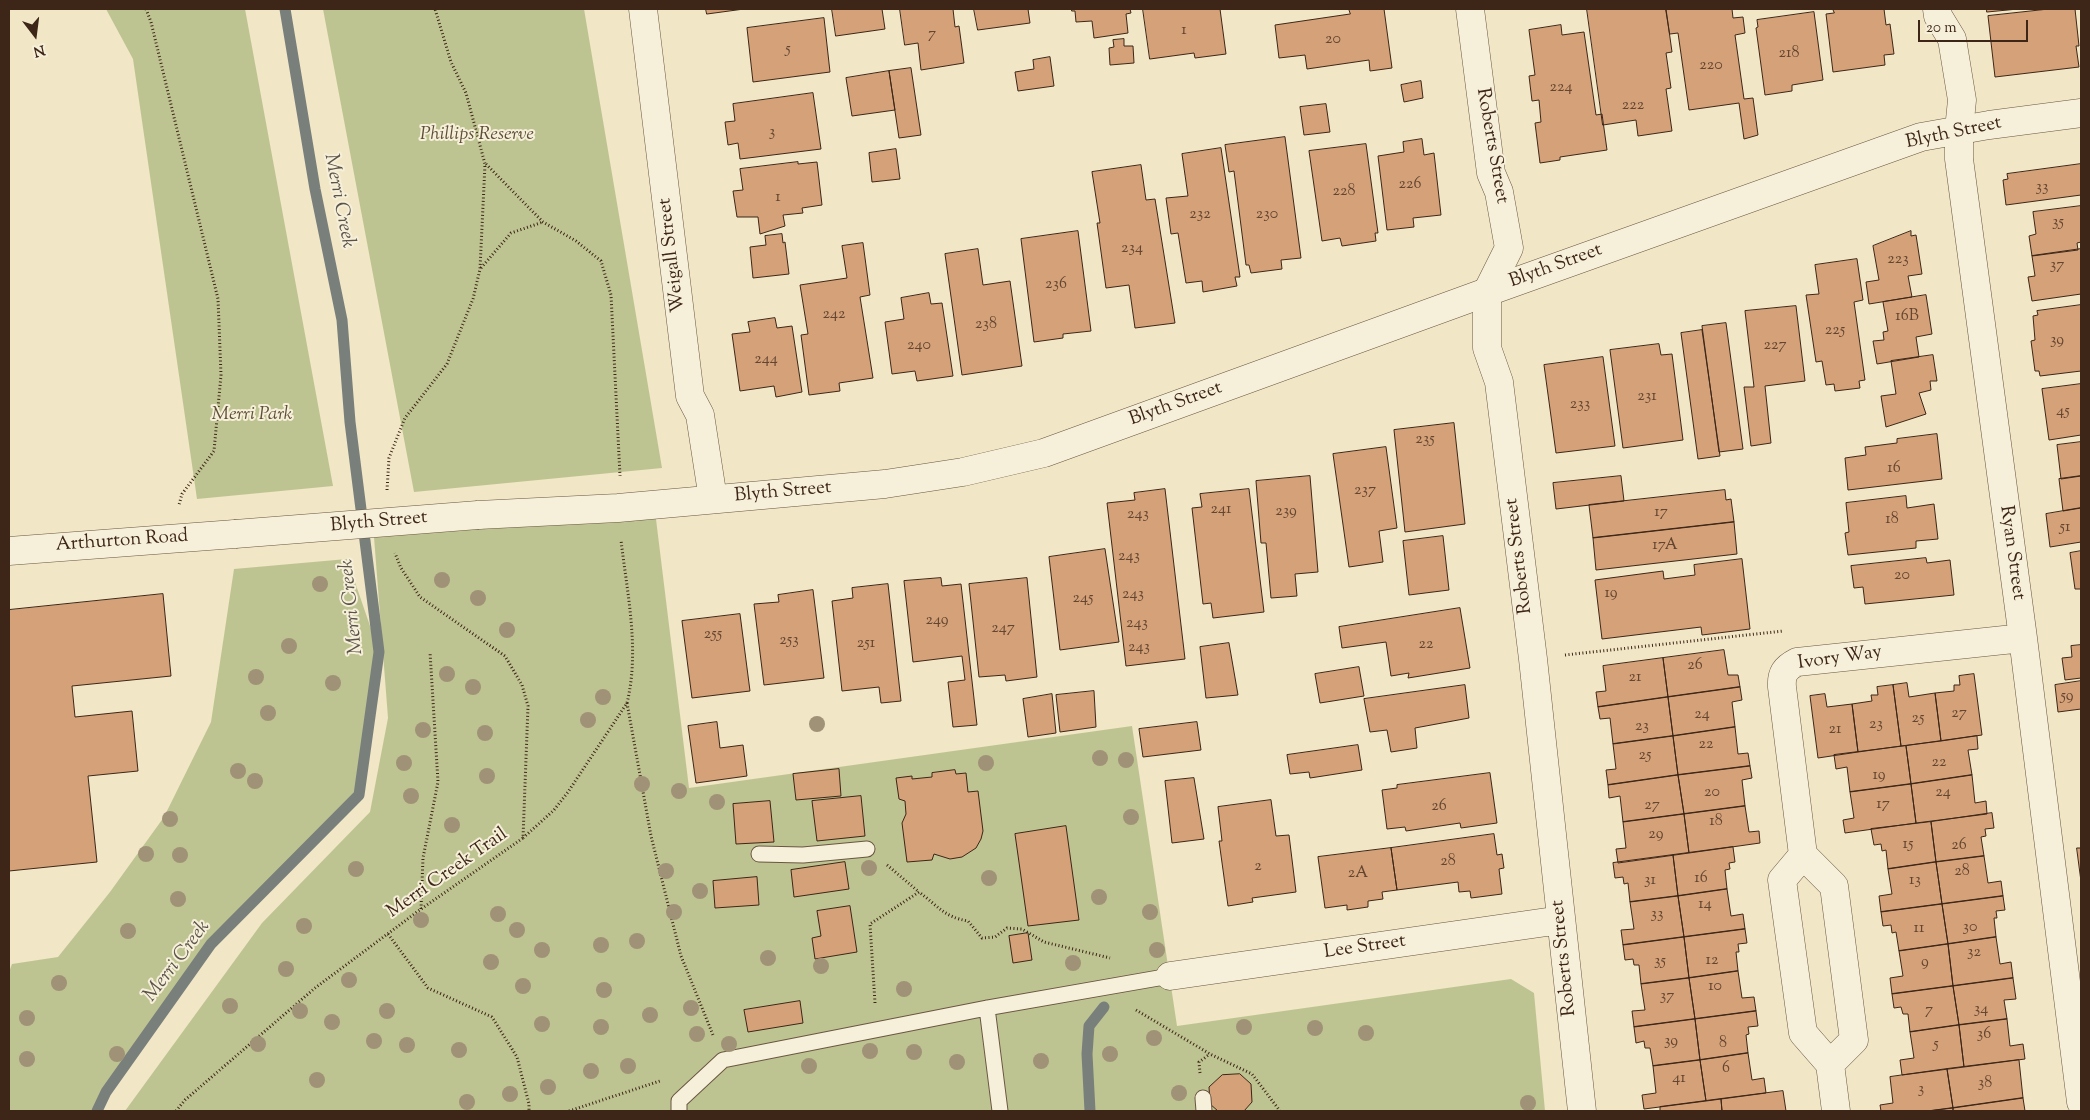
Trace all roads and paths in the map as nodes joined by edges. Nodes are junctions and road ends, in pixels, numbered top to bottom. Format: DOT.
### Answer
graph roads {
  1 [pos="146,9"];
  2 [pos="435,9"];
  3 [pos="643,9"];
  4 [pos="1470,9"];
  5 [pos="1937,13"];
  6 [pos="2081,114"];
  7 [pos="1958,130"];
  8 [pos="485,164"];
  9 [pos="543,222"];
  10 [pos="480,269"];
  11 [pos="1487,292"];
  12 [pos="386,487"];
  13 [pos="713,499"];
  14 [pos="618,508"];
  15 [pos="177,512"];
  16 [pos="235,534"];
  17 [pos="9,551"];
  18 [pos="395,558"];
  19 [pos="1790,630"];
  20 [pos="2022,638"];
  21 [pos="430,652"];
  22 [pos="1532,659"];
  23 [pos="627,702"];
  24 [pos="523,838"];
  25 [pos="867,849"];
  26 [pos="759,854"];
  27 [pos="1803,855"];
  28 [pos="919,892"];
  29 [pos="421,909"];
  30 [pos="1561,920"];
  31 [pos="388,934"];
  32 [pos="1170,976"];
  33 [pos="1116,985"];
  34 [pos="987,1008"];
  35 [pos="877,1029"];
  36 [pos="724,1060"];
  37 [pos="1830,1064"];
  38 [pos="669,1078"];
  39 [pos="2081,1102"];
  40 [pos="176,1111"];
  41 [pos="529,1111"];
  42 [pos="569,1111"];
  43 [pos="679,1111"];
  44 [pos="1000,1111"];
  45 [pos="1280,1111"];
  46 [pos="1582,1111"];
  47 [pos="1836,1111"];
  1 -- 15 [label="path"];
  2 -- 8 [label="path"];
  3 -- 13 [label="street, Weigall Street"];
  4 -- 11 [label="street, Roberts Street"];
  5 -- 7 [label="street, Ryan Street"];
  6 -- 7 [label="street, Blyth Street"];
  7 -- 11 [label="street, Blyth Street"];
  7 -- 20 [label="street, Ryan Street"];
  8 -- 9 [label="path"];
  8 -- 10 [label="path"];
  9 -- 10 [label="path"];
  9 -- 14 [label="path"];
  10 -- 12 [label="path"];
  11 -- 13 [label="street, Blyth Street"];
  11 -- 22 [label="street, Roberts Street"];
  13 -- 14 [label="street, Blyth Street"];
  14 -- 16 [label="street, Blyth Street, bridge"];
  14 -- 23 [label="path"];
  16 -- 17 [label="street, Arthurton Road"];
  18 -- 24 [label="path, Merri Creek Trail"];
  19 -- 22 [label="path"];
  20 -- 27 [label="street, Ivory Way"];
  20 -- 39 [label="street, Ryan Street"];
  21 -- 29 [label="path"];
  22 -- 30 [label="street, Roberts Street"];
  23 -- 24 [label="path"];
  23 -- 36 [label="path"];
  24 -- 29 [label="path, Merri Creek Trail"];
  25 -- 26 [label="lane"];
  25 -- 28 [label="path"];
  27 -- 37 [label="street"];
  27 -- 37 [label="street"];
  28 -- 33 [label="path"];
  28 -- 35 [label="path"];
  29 -- 31 [label="path, Merri Creek Trail"];
  30 -- 32 [label="street, Lee Street"];
  30 -- 46 [label="street, Roberts Street"];
  31 -- 40 [label="path, Merri Creek Trail"];
  31 -- 41 [label="path"];
  32 -- 33 [label="lane"];
  33 -- 34 [label="lane"];
  33 -- 45 [label="path"];
  34 -- 35 [label="lane"];
  34 -- 44 [label="lane"];
  35 -- 36 [label="lane"];
  36 -- 43 [label="lane"];
  37 -- 47 [label="street"];
  38 -- 42 [label="path"];
}
